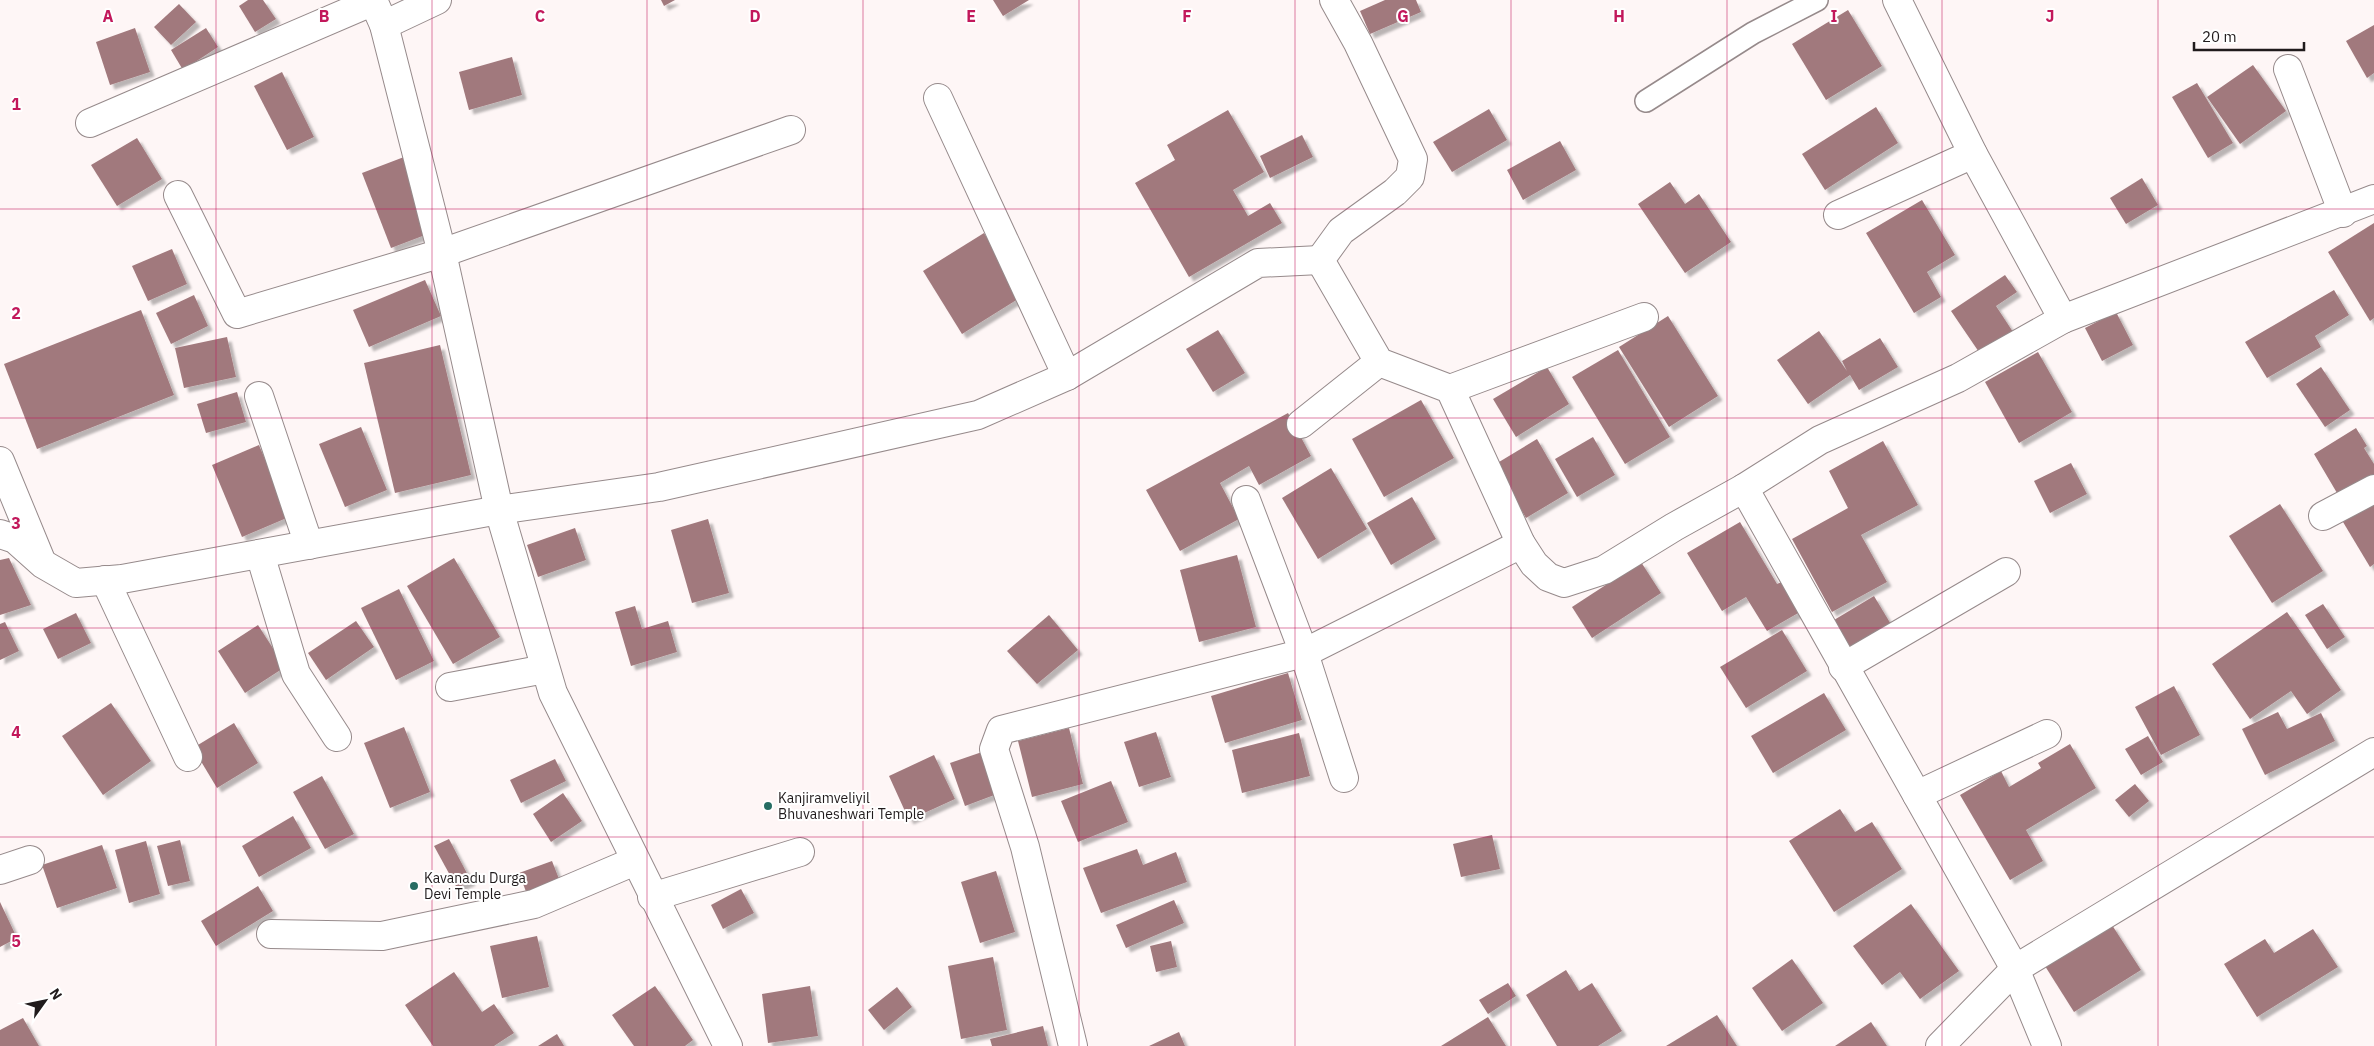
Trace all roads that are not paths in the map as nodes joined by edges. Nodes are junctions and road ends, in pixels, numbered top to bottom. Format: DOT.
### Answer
graph roads {
  1 [pos="373,0"];
  2 [pos="437,0"];
  3 [pos="1334,0"];
  4 [pos="1818,0"];
  5 [pos="1897,0"];
  6 [pos="384,25"];
  7 [pos="2288,69"];
  8 [pos="938,98"];
  9 [pos="1646,101"];
  10 [pos="90,123"];
  11 [pos="791,130"];
  12 [pos="1973,154"];
  13 [pos="178,195"];
  14 [pos="2374,200"];
  15 [pos="2343,213"];
  16 [pos="1838,215"];
  17 [pos="442,254"];
  18 [pos="1320,260"];
  19 [pos="1644,318"];
  20 [pos="2063,320"];
  21 [pos="1379,362"];
  22 [pos="1067,376"];
  23 [pos="1450,389"];
  24 [pos="259,396"];
  25 [pos="1300,424"];
  26 [pos="0,461"];
  27 [pos="1744,488"];
  28 [pos="2374,489"];
  29 [pos="1246,500"];
  30 [pos="499,510"];
  31 [pos="2323,516"];
  32 [pos="0,534"];
  33 [pos="309,544"];
  34 [pos="1521,544"];
  35 [pos="260,554"];
  36 [pos="43,564"];
  37 [pos="2006,572"];
  38 [pos="105,580"];
  39 [pos="1304,653"];
  40 [pos="1843,667"];
  41 [pos="546,669"];
  42 [pos="450,687"];
  43 [pos="2047,734"];
  44 [pos="337,737"];
  45 [pos="2374,752"];
  46 [pos="188,757"];
  47 [pos="1344,778"];
  48 [pos="1917,795"];
  49 [pos="800,852"];
  50 [pos="30,860"];
  51 [pos="635,861"];
  52 [pos="0,870"];
  53 [pos="652,897"];
  54 [pos="271,934"];
  55 [pos="2015,969"];
  56 [pos="728,1046"];
  57 [pos="1073,1046"];
  58 [pos="1940,1046"];
  59 [pos="2047,1046"];
  1 -- 6 [label="street"];
  1 -- 10 [label="street"];
  2 -- 6 [label="street"];
  3 -- 18 [label="street"];
  4 -- 9 [label="lane"];
  5 -- 12 [label="street"];
  6 -- 17 [label="street"];
  7 -- 15 [label="street"];
  8 -- 22 [label="street"];
  11 -- 17 [label="street"];
  12 -- 16 [label="street"];
  12 -- 20 [label="street"];
  13 -- 17 [label="street"];
  14 -- 15 [label="street"];
  15 -- 20 [label="street"];
  17 -- 30 [label="street"];
  18 -- 21 [label="street"];
  18 -- 22 [label="street"];
  19 -- 23 [label="street"];
  20 -- 27 [label="street"];
  21 -- 23 [label="street"];
  21 -- 25 [label="street"];
  22 -- 30 [label="street"];
  23 -- 34 [label="street"];
  24 -- 33 [label="street"];
  26 -- 36 [label="street"];
  27 -- 34 [label="street"];
  27 -- 40 [label="street"];
  28 -- 31 [label="street"];
  29 -- 39 [label="street"];
  30 -- 33 [label="street"];
  30 -- 41 [label="street"];
  32 -- 36 [label="street"];
  33 -- 35 [label="street"];
  34 -- 39 [label="street"];
  35 -- 38 [label="street"];
  35 -- 44 [label="street"];
  36 -- 38 [label="street"];
  37 -- 40 [label="street"];
  38 -- 46 [label="street"];
  39 -- 47 [label="street"];
  39 -- 57 [label="street"];
  40 -- 48 [label="street"];
  41 -- 42 [label="street"];
  41 -- 51 [label="street"];
  43 -- 48 [label="street"];
  45 -- 55 [label="street"];
  48 -- 55 [label="street"];
  49 -- 53 [label="street"];
  50 -- 52 [label="street"];
  51 -- 53 [label="street"];
  51 -- 54 [label="street"];
  53 -- 56 [label="street"];
  55 -- 58 [label="street"];
  55 -- 59 [label="street"];
}
